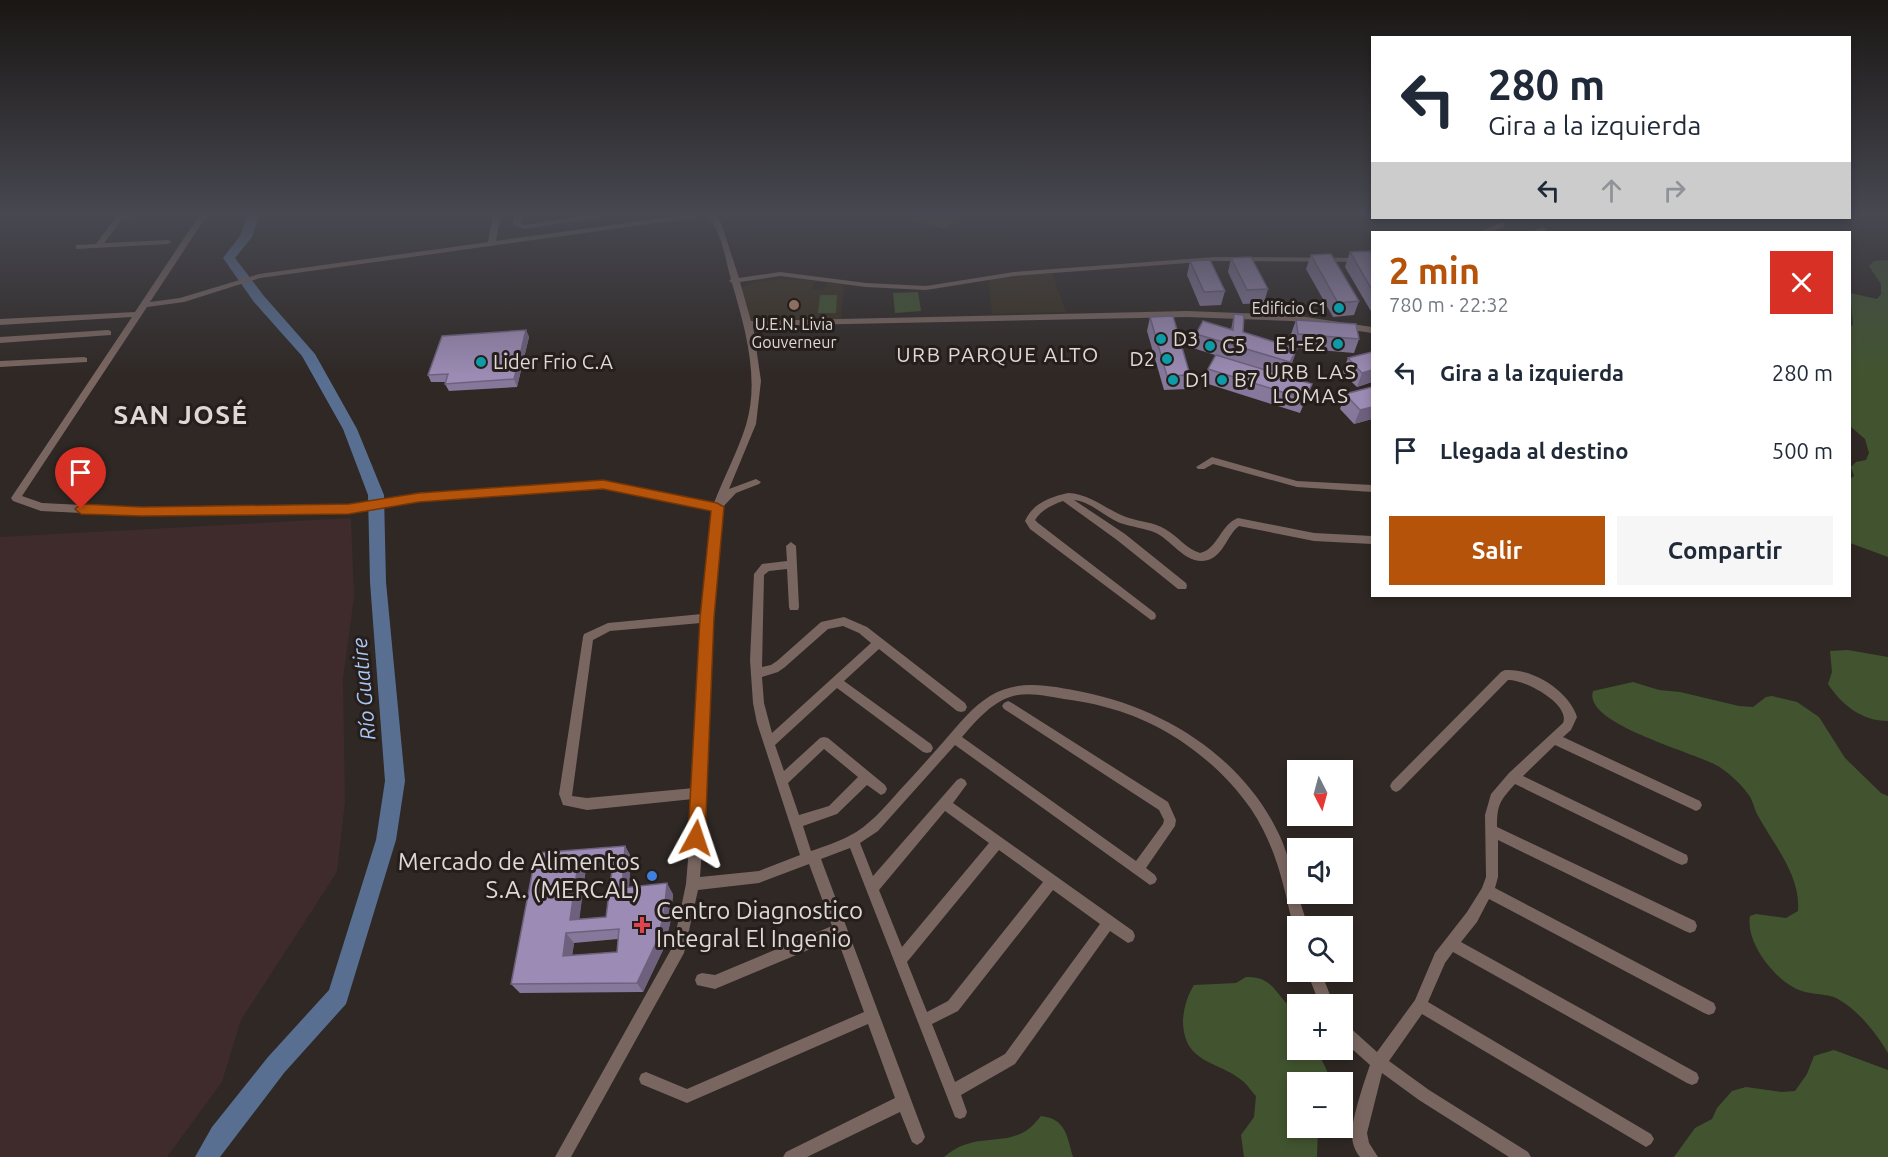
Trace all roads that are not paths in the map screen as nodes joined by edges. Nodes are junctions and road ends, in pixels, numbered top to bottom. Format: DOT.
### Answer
graph roads {
  1 [pos="168,268"];
  2 [pos="314,268"];
  3 [pos="730,268"];
  4 [pos="1105,268"];
  5 [pos="734,281"];
  6 [pos="144,305"];
  7 [pos="138,314"];
  8 [pos="1,323"];
  9 [pos="748,324"];
  10 [pos="1371,330"];
  11 [pos="108,333"];
  12 [pos="0,340"];
  13 [pos="84,360"];
  14 [pos="0,364"];
  15 [pos="1201,467"];
  16 [pos="756,482"];
  17 [pos="1371,489"];
  18 [pos="1066,496"];
  19 [pos="717,507"];
  20 [pos="1371,540"];
  21 [pos="791,546"];
  22 [pos="792,564"];
  23 [pos="1182,586"];
  24 [pos="794,607"];
  25 [pos="1151,616"];
  26 [pos="707,618"];
  27 [pos="879,642"];
  28 [pos="758,673"];
  29 [pos="837,682"];
  30 [pos="1008,706"];
  31 [pos="961,707"];
  32 [pos="954,738"];
  33 [pos="1554,739"];
  34 [pos="769,743"];
  35 [pos="927,747"];
  36 [pos="867,777"];
  37 [pos="1513,777"];
  38 [pos="782,781"];
  39 [pos="961,784"];
  40 [pos="1396,786"];
  41 [pos="882,789"];
  42 [pos="700,793"];
  43 [pos="945,804"];
  44 [pos="1696,804"];
  45 [pos="797,822"];
  46 [pos="1492,831"];
  47 [pos="853,841"];
  48 [pos="998,842"];
  49 [pos="810,857"];
  50 [pos="1682,859"];
  51 [pos="1138,869"];
  52 [pos="1150,879"];
  53 [pos="1052,881"];
  54 [pos="693,884"];
  55 [pos="872,888"];
  56 [pos="1487,891"];
  57 [pos="1298,916"];
  58 [pos="1109,922"];
  59 [pos="1690,926"];
  60 [pos="840,930"];
  61 [pos="1128,936"];
  62 [pos="1451,944"];
  63 [pos="900,960"];
  64 [pos="702,980"];
  65 [pos="1420,1005"];
  66 [pos="1710,1008"];
  67 [pos="870,1016"];
  68 [pos="924,1021"];
  69 [pos="1353,1041"];
  70 [pos="1379,1062"];
  71 [pos="1692,1078"];
  72 [pos="646,1079"];
  73 [pos="952,1092"];
  74 [pos="904,1102"];
  75 [pos="960,1112"];
  76 [pos="917,1137"];
  77 [pos="1646,1139"];
  78 [pos="563,1157"];
  79 [pos="792,1157"];
  80 [pos="1370,1157"];
  81 [pos="1523,1157"];
  1 -- 6 [label="street"];
  2 -- 6 [label="street"];
  3 -- 5 [label="street"];
  4 -- 5 [label="street"];
  5 -- 9 [label="street"];
  6 -- 7 [label="street"];
  7 -- 8 [label="street"];
  7 -- 19 [label="street"];
  9 -- 10 [label="street"];
  9 -- 19 [label="street"];
  11 -- 12 [label="street"];
  13 -- 14 [label="street"];
  15 -- 17 [label="street"];
  16 -- 19 [label="street"];
  18 -- 20 [label="street"];
  18 -- 23 [label="street"];
  18 -- 25 [label="street"];
  19 -- 26 [label="street"];
  21 -- 22 [label="street"];
  22 -- 24 [label="street"];
  22 -- 28 [label="street"];
  26 -- 42 [label="street"];
  26 -- 42 [label="street"];
  27 -- 28 [label="street"];
  27 -- 29 [label="street"];
  27 -- 31 [label="street"];
  28 -- 34 [label="street"];
  29 -- 34 [label="street"];
  29 -- 35 [label="street"];
  30 -- 51 [label="street"];
  32 -- 47 [label="street"];
  32 -- 51 [label="street"];
  32 -- 57 [label="street"];
  33 -- 37 [label="street"];
  33 -- 40 [label="street"];
  33 -- 44 [label="street"];
  34 -- 38 [label="street"];
  36 -- 38 [label="street"];
  36 -- 41 [label="street"];
  36 -- 45 [label="street"];
  37 -- 46 [label="street"];
  37 -- 50 [label="street"];
  38 -- 45 [label="street"];
  39 -- 43 [label="street"];
  42 -- 54 [label="street"];
  43 -- 48 [label="street"];
  43 -- 55 [label="street"];
  45 -- 49 [label="street"];
  46 -- 56 [label="street"];
  46 -- 59 [label="street"];
  47 -- 49 [label="street"];
  47 -- 55 [label="street"];
  48 -- 53 [label="street"];
  48 -- 63 [label="street"];
  49 -- 54 [label="street"];
  49 -- 60 [label="street"];
  51 -- 52 [label="street"];
  53 -- 58 [label="street"];
  53 -- 68 [label="street"];
  54 -- 78 [label="street"];
  55 -- 63 [label="street"];
  56 -- 62 [label="street"];
  56 -- 66 [label="street"];
  58 -- 61 [label="street"];
  58 -- 73 [label="street"];
  60 -- 64 [label="street"];
  60 -- 67 [label="street"];
  62 -- 65 [label="street"];
  62 -- 71 [label="street"];
  63 -- 68 [label="street"];
  65 -- 70 [label="street"];
  65 -- 77 [label="street"];
  67 -- 72 [label="street"];
  67 -- 74 [label="street"];
  68 -- 73 [label="street"];
  69 -- 70 [label="street"];
  70 -- 80 [label="street"];
  70 -- 81 [label="street"];
  73 -- 75 [label="street"];
  74 -- 76 [label="street"];
  74 -- 79 [label="street"];
}
